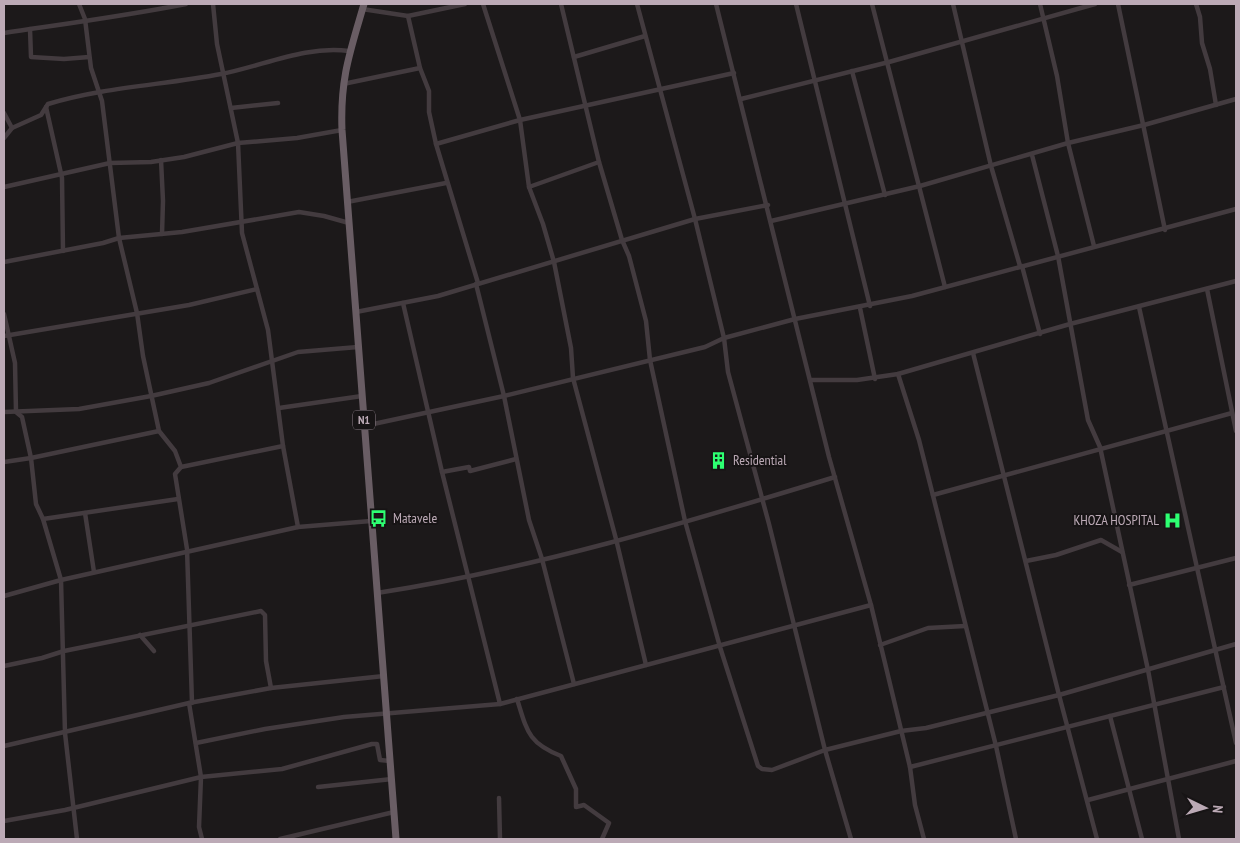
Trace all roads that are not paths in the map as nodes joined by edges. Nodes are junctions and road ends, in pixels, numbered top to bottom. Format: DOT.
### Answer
graph roads {
  1 [pos="79,4"];
  2 [pos="186,4"];
  3 [pos="213,4"];
  4 [pos="465,4"];
  5 [pos="483,4"];
  6 [pos="561,4"];
  7 [pos="637,4"];
  8 [pos="716,4"];
  9 [pos="796,4"];
  10 [pos="872,4"];
  11 [pos="953,4"];
  12 [pos="1040,4"];
  13 [pos="1095,4"];
  14 [pos="1118,4"];
  15 [pos="1196,4"];
  16 [pos="363,6"];
  17 [pos="408,16"];
  18 [pos="1044,18"];
  19 [pos="85,19"];
  20 [pos="30,29"];
  21 [pos="4,33"];
  22 [pos="645,36"];
  23 [pos="962,40"];
  24 [pos="349,51"];
  25 [pos="88,57"];
  26 [pos="574,58"];
  27 [pos="889,62"];
  28 [pos="420,68"];
  29 [pos="852,71"];
  30 [pos="734,73"];
  31 [pos="224,74"];
  32 [pos="814,80"];
  33 [pos="342,84"];
  34 [pos="661,91"];
  35 [pos="99,92"];
  36 [pos="741,99"];
  37 [pos="1236,99"];
  38 [pos="278,103"];
  39 [pos="1216,105"];
  40 [pos="46,106"];
  41 [pos="586,106"];
  42 [pos="231,108"];
  43 [pos="4,113"];
  44 [pos="520,120"];
  45 [pos="1144,125"];
  46 [pos="12,128"];
  47 [pos="342,130"];
  48 [pos="4,138"];
  49 [pos="238,143"];
  50 [pos="1068,143"];
  51 [pos="436,144"];
  52 [pos="1032,155"];
  53 [pos="161,160"];
  54 [pos="599,162"];
  55 [pos="110,163"];
  56 [pos="991,166"];
  57 [pos="60,174"];
  58 [pos="446,183"];
  59 [pos="529,186"];
  60 [pos="920,186"];
  61 [pos="4,187"];
  62 [pos="884,195"];
  63 [pos="347,202"];
  64 [pos="768,205"];
  65 [pos="846,205"];
  66 [pos="1236,209"];
  67 [pos="695,218"];
  68 [pos="771,221"];
  69 [pos="241,223"];
  70 [pos="349,223"];
  71 [pos="1165,230"];
  72 [pos="162,234"];
  73 [pos="119,238"];
  74 [pos="622,240"];
  75 [pos="1094,246"];
  76 [pos="63,251"];
  77 [pos="1058,256"];
  78 [pos="4,262"];
  79 [pos="554,262"];
  80 [pos="1021,266"];
  81 [pos="1236,281"];
  82 [pos="477,284"];
  83 [pos="945,287"];
  84 [pos="1207,289"];
  85 [pos="257,290"];
  86 [pos="404,303"];
  87 [pos="870,306"];
  88 [pos="1139,307"];
  89 [pos="860,308"];
  90 [pos="356,312"];
  91 [pos="137,313"];
  92 [pos="4,314"];
  93 [pos="795,319"];
  94 [pos="1070,324"];
  95 [pos="1040,334"];
  96 [pos="6,336"];
  97 [pos="724,338"];
  98 [pos="358,347"];
  99 [pos="973,353"];
  100 [pos="650,360"];
  101 [pos="271,362"];
  102 [pos="898,374"];
  103 [pos="573,378"];
  104 [pos="875,379"];
  105 [pos="811,380"];
  106 [pos="151,396"];
  107 [pos="362,396"];
  108 [pos="504,396"];
  109 [pos="279,408"];
  110 [pos="4,412"];
  111 [pos="16,412"];
  112 [pos="428,412"];
  113 [pos="1232,413"];
  114 [pos="364,426"];
  115 [pos="1168,430"];
  116 [pos="159,431"];
  117 [pos="1236,431"];
  118 [pos="283,446"];
  119 [pos="1100,447"];
  120 [pos="31,458"];
  121 [pos="516,459"];
  122 [pos="4,462"];
  123 [pos="181,467"];
  124 [pos="442,472"];
  125 [pos="1004,474"];
  126 [pos="834,477"];
  127 [pos="933,495"];
  128 [pos="178,499"];
  129 [pos="763,499"];
  130 [pos="85,513"];
  131 [pos="43,519"];
  132 [pos="371,521"];
  133 [pos="685,521"];
  134 [pos="298,527"];
  135 [pos="616,539"];
  136 [pos="187,552"];
  137 [pos="1122,552"];
  138 [pos="1236,558"];
  139 [pos="542,560"];
  140 [pos="1026,561"];
  141 [pos="1197,568"];
  142 [pos="94,572"];
  143 [pos="469,577"];
  144 [pos="60,580"];
  145 [pos="1129,585"];
  146 [pos="377,593"];
  147 [pos="4,596"];
  148 [pos="871,606"];
  149 [pos="190,626"];
  150 [pos="965,626"];
  151 [pos="795,627"];
  152 [pos="140,636"];
  153 [pos="879,639"];
  154 [pos="888,642"];
  155 [pos="1236,644"];
  156 [pos="880,645"];
  157 [pos="720,647"];
  158 [pos="1216,649"];
  159 [pos="64,651"];
  160 [pos="154,651"];
  161 [pos="646,665"];
  162 [pos="4,666"];
  163 [pos="1148,670"];
  164 [pos="384,676"];
  165 [pos="574,684"];
  166 [pos="1224,687"];
  167 [pos="271,688"];
  168 [pos="1059,695"];
  169 [pos="517,699"];
  170 [pos="190,703"];
  171 [pos="500,704"];
  172 [pos="1153,705"];
  173 [pos="986,712"];
  174 [pos="387,713"];
  175 [pos="1110,716"];
  176 [pos="1068,727"];
  177 [pos="901,731"];
  178 [pos="65,733"];
  179 [pos="196,743"];
  180 [pos="1236,743"];
  181 [pos="4,746"];
  182 [pos="996,746"];
  183 [pos="825,750"];
  184 [pos="1236,760"];
  185 [pos="390,761"];
  186 [pos="910,767"];
  187 [pos="201,777"];
  188 [pos="392,779"];
  189 [pos="1168,779"];
  190 [pos="318,787"];
  191 [pos="1128,788"];
  192 [pos="499,798"];
  193 [pos="1088,800"];
  194 [pos="73,806"];
  195 [pos="394,812"];
  196 [pos="4,821"];
  197 [pos="77,839"];
  198 [pos="202,839"];
  199 [pos="280,839"];
  200 [pos="396,839"];
  201 [pos="500,839"];
  202 [pos="602,839"];
  203 [pos="851,839"];
  204 [pos="924,839"];
  205 [pos="1016,839"];
  206 [pos="1098,839"];
  207 [pos="1142,839"];
  208 [pos="1179,839"];
  1 -- 19 [label="street"];
  2 -- 19 [label="street"];
  3 -- 31 [label="street"];
  4 -- 17 [label="street"];
  5 -- 44 [label="street"];
  6 -- 26 [label="street"];
  7 -- 22 [label="street"];
  8 -- 30 [label="street"];
  9 -- 32 [label="street"];
  10 -- 27 [label="street"];
  11 -- 23 [label="street"];
  12 -- 18 [label="street"];
  13 -- 18 [label="street"];
  14 -- 45 [label="street"];
  15 -- 39 [label="street"];
  16 -- 17 [label="street"];
  16 -- 24 [label="highway, N1"];
  17 -- 28 [label="street"];
  18 -- 23 [label="street"];
  18 -- 50 [label="street"];
  19 -- 20 [label="street"];
  19 -- 25 [label="street"];
  20 -- 21 [label="street"];
  20 -- 25 [label="street"];
  22 -- 26 [label="street"];
  22 -- 34 [label="street"];
  23 -- 27 [label="street"];
  23 -- 56 [label="street"];
  24 -- 31 [label="street"];
  24 -- 33 [label="highway, N1"];
  25 -- 35 [label="street"];
  26 -- 41 [label="street"];
  27 -- 29 [label="street"];
  27 -- 60 [label="street"];
  28 -- 33 [label="street"];
  28 -- 51 [label="street"];
  29 -- 32 [label="street"];
  29 -- 62 [label="street"];
  30 -- 34 [label="street"];
  30 -- 36 [label="street"];
  31 -- 35 [label="street"];
  31 -- 42 [label="street"];
  32 -- 36 [label="street"];
  32 -- 65 [label="street"];
  33 -- 47 [label="highway, N1"];
  34 -- 41 [label="street"];
  34 -- 67 [label="street"];
  35 -- 40 [label="street"];
  35 -- 55 [label="street"];
  36 -- 64 [label="street"];
  37 -- 39 [label="street"];
  38 -- 42 [label="street"];
  39 -- 45 [label="street"];
  40 -- 46 [label="street"];
  40 -- 57 [label="street"];
  41 -- 44 [label="street"];
  41 -- 54 [label="street"];
  42 -- 49 [label="street"];
  43 -- 46 [label="street"];
  44 -- 51 [label="street"];
  44 -- 59 [label="street"];
  45 -- 50 [label="street"];
  45 -- 71 [label="street"];
  46 -- 48 [label="street"];
  47 -- 49 [label="street"];
  47 -- 63 [label="highway, N1"];
  49 -- 53 [label="street"];
  49 -- 69 [label="street"];
  50 -- 52 [label="street"];
  50 -- 75 [label="street"];
  51 -- 58 [label="street"];
  52 -- 56 [label="street"];
  52 -- 77 [label="street"];
  53 -- 55 [label="street"];
  53 -- 72 [label="street"];
  54 -- 59 [label="street"];
  54 -- 74 [label="street"];
  55 -- 57 [label="street"];
  55 -- 73 [label="street"];
  56 -- 60 [label="street"];
  56 -- 80 [label="street"];
  57 -- 61 [label="street"];
  57 -- 76 [label="street"];
  58 -- 63 [label="street"];
  58 -- 82 [label="street"];
  59 -- 79 [label="street"];
  60 -- 62 [label="street"];
  60 -- 83 [label="street"];
  62 -- 65 [label="street"];
  63 -- 70 [label="highway, N1"];
  64 -- 67 [label="street"];
  64 -- 68 [label="street"];
  65 -- 68 [label="street"];
  65 -- 87 [label="street"];
  66 -- 71 [label="street"];
  67 -- 74 [label="street"];
  67 -- 97 [label="street"];
  68 -- 93 [label="street"];
  69 -- 70 [label="street"];
  69 -- 72 [label="street"];
  69 -- 85 [label="street"];
  70 -- 90 [label="highway, N1"];
  71 -- 75 [label="street"];
  72 -- 73 [label="street"];
  73 -- 76 [label="street"];
  73 -- 91 [label="street"];
  74 -- 79 [label="street"];
  74 -- 100 [label="street"];
  75 -- 77 [label="street"];
  76 -- 78 [label="street"];
  77 -- 80 [label="street"];
  77 -- 94 [label="street"];
  79 -- 82 [label="street"];
  79 -- 103 [label="street"];
  80 -- 83 [label="street"];
  80 -- 95 [label="street"];
  81 -- 84 [label="street"];
  82 -- 86 [label="street"];
  82 -- 108 [label="street"];
  83 -- 87 [label="street"];
  84 -- 88 [label="street"];
  84 -- 113 [label="street"];
  85 -- 91 [label="street"];
  85 -- 101 [label="street"];
  86 -- 90 [label="street"];
  86 -- 112 [label="street"];
  87 -- 89 [label="street"];
  88 -- 94 [label="street"];
  88 -- 115 [label="street"];
  89 -- 93 [label="street"];
  89 -- 104 [label="street"];
  90 -- 98 [label="highway, N1"];
  91 -- 96 [label="street"];
  91 -- 106 [label="street"];
  92 -- 96 [label="street"];
  93 -- 97 [label="street"];
  93 -- 105 [label="street"];
  94 -- 95 [label="street"];
  94 -- 119 [label="street"];
  95 -- 99 [label="street"];
  96 -- 111 [label="street"];
  97 -- 100 [label="street"];
  97 -- 129 [label="street"];
  98 -- 101 [label="street"];
  98 -- 107 [label="highway, N1"];
  99 -- 102 [label="street"];
  99 -- 125 [label="street"];
  100 -- 103 [label="street"];
  100 -- 133 [label="street"];
  101 -- 106 [label="street"];
  101 -- 109 [label="street"];
  102 -- 104 [label="street"];
  102 -- 127 [label="street"];
  103 -- 108 [label="street"];
  103 -- 135 [label="street"];
  104 -- 105 [label="street"];
  105 -- 126 [label="street"];
  106 -- 111 [label="street"];
  106 -- 116 [label="street"];
  107 -- 109 [label="street"];
  107 -- 114 [label="highway, N1"];
  108 -- 112 [label="street"];
  108 -- 121 [label="street"];
  109 -- 118 [label="street"];
  110 -- 111 [label="street"];
  111 -- 120 [label="street"];
  112 -- 114 [label="street"];
  112 -- 124 [label="street"];
  113 -- 115 [label="street"];
  113 -- 117 [label="street"];
  114 -- 132 [label="highway, N1"];
  115 -- 119 [label="street"];
  115 -- 141 [label="street"];
  116 -- 120 [label="street"];
  116 -- 123 [label="street"];
  118 -- 123 [label="street"];
  118 -- 134 [label="street"];
  119 -- 125 [label="street"];
  119 -- 137 [label="street"];
  120 -- 122 [label="street"];
  120 -- 131 [label="street"];
  121 -- 124 [label="street"];
  121 -- 139 [label="street"];
  123 -- 128 [label="street"];
  124 -- 143 [label="street"];
  125 -- 127 [label="street"];
  125 -- 140 [label="street"];
  126 -- 129 [label="street"];
  126 -- 148 [label="street"];
  127 -- 150 [label="street"];
  128 -- 130 [label="street"];
  128 -- 136 [label="street"];
  129 -- 133 [label="street"];
  129 -- 151 [label="street"];
  130 -- 131 [label="street"];
  130 -- 142 [label="street"];
  131 -- 144 [label="street"];
  132 -- 134 [label="street"];
  132 -- 146 [label="highway, N1"];
  133 -- 135 [label="street"];
  133 -- 157 [label="street"];
  134 -- 136 [label="street"];
  135 -- 139 [label="street"];
  135 -- 161 [label="street"];
  136 -- 142 [label="street"];
  136 -- 149 [label="street"];
  137 -- 140 [label="street"];
  137 -- 145 [label="street"];
  138 -- 141 [label="street"];
  139 -- 143 [label="street"];
  139 -- 165 [label="street"];
  140 -- 168 [label="street"];
  141 -- 145 [label="street"];
  141 -- 158 [label="street"];
  142 -- 144 [label="street"];
  143 -- 146 [label="street"];
  143 -- 171 [label="street"];
  144 -- 147 [label="street"];
  144 -- 159 [label="street"];
  145 -- 163 [label="street"];
  146 -- 164 [label="highway, N1"];
  148 -- 151 [label="street"];
  148 -- 153 [label="street"];
  149 -- 152 [label="street"];
  149 -- 167 [label="street"];
  149 -- 170 [label="street"];
  150 -- 154 [label="street"];
  150 -- 173 [label="street"];
  151 -- 157 [label="street"];
  151 -- 183 [label="street"];
  152 -- 159 [label="street"];
  152 -- 160 [label="street"];
  153 -- 154 [label="street"];
  153 -- 156 [label="street"];
  154 -- 156 [label="street"];
  155 -- 158 [label="street"];
  156 -- 177 [label="street"];
  157 -- 161 [label="street"];
  157 -- 183 [label="street"];
  158 -- 163 [label="street"];
  158 -- 166 [label="street"];
  159 -- 162 [label="street"];
  159 -- 178 [label="street"];
  161 -- 165 [label="street"];
  163 -- 168 [label="street"];
  163 -- 172 [label="street"];
  164 -- 167 [label="street"];
  164 -- 174 [label="highway, N1"];
  165 -- 169 [label="street"];
  166 -- 172 [label="street"];
  166 -- 180 [label="street"];
  167 -- 170 [label="street"];
  168 -- 173 [label="street"];
  168 -- 176 [label="street"];
  169 -- 171 [label="street"];
  169 -- 202 [label="street"];
  170 -- 178 [label="street"];
  170 -- 179 [label="street"];
  171 -- 174 [label="street"];
  172 -- 175 [label="street"];
  172 -- 189 [label="street"];
  173 -- 177 [label="street"];
  173 -- 182 [label="street"];
  174 -- 179 [label="street"];
  174 -- 185 [label="highway, N1"];
  175 -- 176 [label="street"];
  175 -- 191 [label="street"];
  176 -- 182 [label="street"];
  176 -- 193 [label="street"];
  177 -- 183 [label="street"];
  177 -- 186 [label="street"];
  178 -- 181 [label="street"];
  178 -- 194 [label="street"];
  179 -- 187 [label="street"];
  182 -- 186 [label="street"];
  182 -- 205 [label="street"];
  183 -- 203 [label="street"];
  184 -- 189 [label="street"];
  185 -- 187 [label="street"];
  185 -- 188 [label="highway, N1"];
  186 -- 204 [label="street"];
  187 -- 194 [label="street"];
  187 -- 198 [label="street"];
  188 -- 190 [label="street"];
  188 -- 195 [label="highway, N1"];
  189 -- 191 [label="street"];
  189 -- 208 [label="street"];
  191 -- 193 [label="street"];
  191 -- 207 [label="street"];
  192 -- 201 [label="street"];
  193 -- 206 [label="street"];
  194 -- 196 [label="street"];
  194 -- 197 [label="street"];
  195 -- 199 [label="street"];
  195 -- 200 [label="highway, N1"];
}
